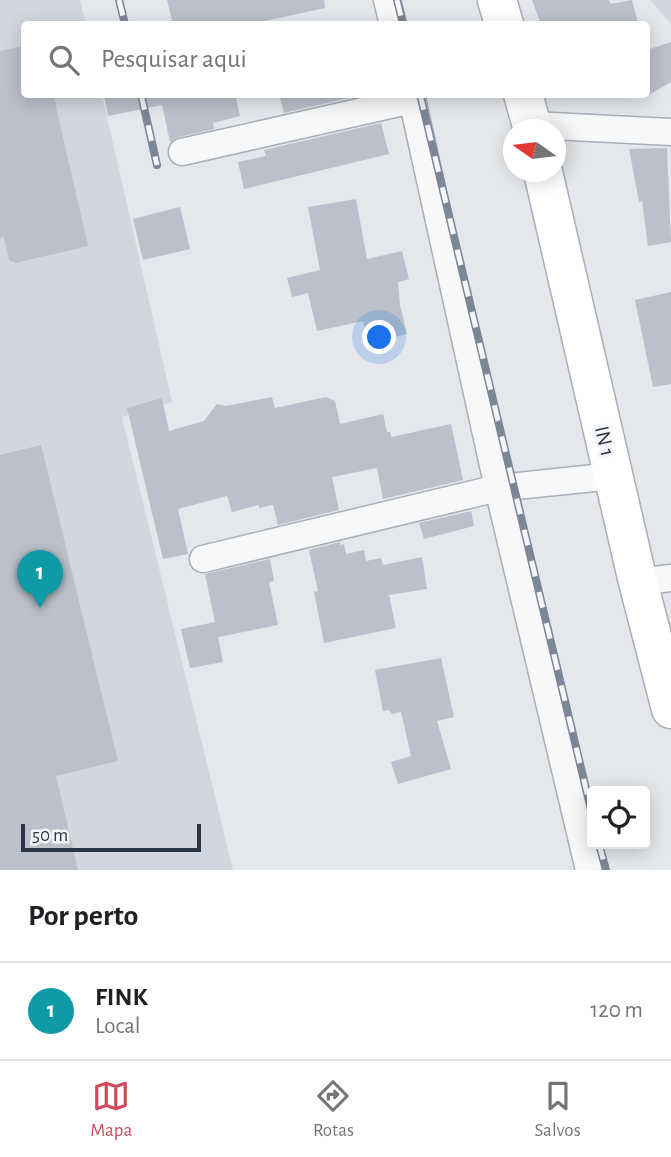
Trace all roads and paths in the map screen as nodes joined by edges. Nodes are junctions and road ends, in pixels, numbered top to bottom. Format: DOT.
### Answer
graph roads {
  1 [pos="387,0"];
  2 [pos="497,0"];
  3 [pos="392,21"];
  4 [pos="503,21"];
  5 [pos="407,98"];
  6 [pos="411,98"];
  7 [pos="529,116"];
  8 [pos="671,132"];
  9 [pos="181,152"];
  10 [pos="544,182"];
  11 [pos="613,477"];
  12 [pos="498,488"];
  13 [pos="203,559"];
  14 [pos="654,580"];
  15 [pos="671,709"];
  16 [pos="589,870"];
  1 -- 3 [label="street"];
  2 -- 4 [label="street"];
  5 -- 9 [label="street"];
  6 -- 12 [label="street"];
  7 -- 8 [label="street"];
  10 -- 11 [label="street, IN 1"];
  11 -- 12 [label="street"];
  11 -- 14 [label="street, IN 1"];
  12 -- 13 [label="street"];
  12 -- 16 [label="street"];
  14 -- 15 [label="street, IN 1"];
}
